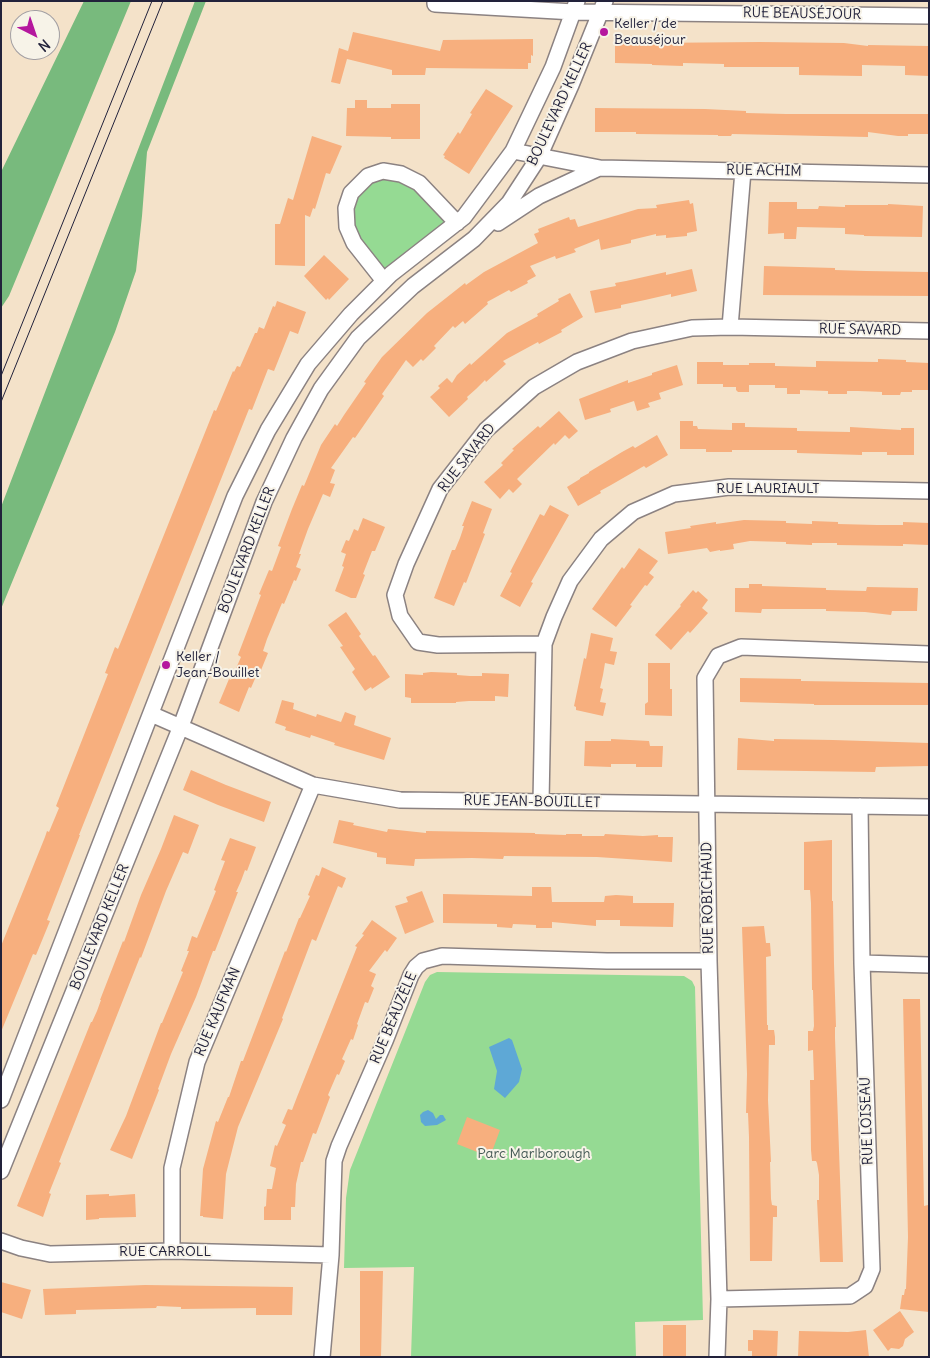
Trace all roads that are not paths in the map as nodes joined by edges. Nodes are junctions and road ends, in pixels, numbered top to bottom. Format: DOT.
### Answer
graph roads {
  1 [pos="435,3"];
  2 [pos="575,6"];
  3 [pos="603,7"];
  4 [pos="769,8"];
  5 [pos="929,16"];
  6 [pos="513,151"];
  7 [pos="538,157"];
  8 [pos="600,168"];
  9 [pos="743,171"];
  10 [pos="929,175"];
  11 [pos="458,223"];
  12 [pos="475,238"];
  13 [pos="384,281"];
  14 [pos="730,327"];
  15 [pos="929,331"];
  16 [pos="929,491"];
  17 [pos="544,644"];
  18 [pos="929,654"];
  19 [pos="151,714"];
  20 [pos="181,726"];
  21 [pos="313,785"];
  22 [pos="541,802"];
  23 [pos="706,803"];
  24 [pos="860,806"];
  25 [pos="929,807"];
  26 [pos="709,961"];
  27 [pos="862,963"];
  28 [pos="929,965"];
  29 [pos="1,1100"];
  30 [pos="1,1171"];
  31 [pos="1,1241"];
  32 [pos="172,1251"];
  33 [pos="331,1255"];
  34 [pos="719,1299"];
  35 [pos="322,1357"];
  36 [pos="717,1357"];
  1 -- 2 [label="street, RUE BEAUSÉJOUR"];
  2 -- 3 [label="street, RUE BEAUSÉJOUR"];
  2 -- 6 [label="street, BOULEVARD KELLER"];
  3 -- 4 [label="street, RUE BEAUSÉJOUR"];
  3 -- 7 [label="street, BOULEVARD KELLER"];
  4 -- 5 [label="street, RUE BEAUSÉJOUR"];
  6 -- 7 [label="street, RUE ACHIM"];
  6 -- 11 [label="street, BOULEVARD KELLER"];
  7 -- 8 [label="street, RUE ACHIM"];
  7 -- 12 [label="street, BOULEVARD KELLER"];
  8 -- 9 [label="street, RUE ACHIM"];
  8 -- 12 [label="street, RUE ACHIM"];
  9 -- 10 [label="street, RUE ACHIM"];
  9 -- 14 [label="street"];
  11 -- 13 [label="street, BOULEVARD KELLER"];
  11 -- 13 [label="street"];
  12 -- 20 [label="street, BOULEVARD KELLER"];
  13 -- 19 [label="street, BOULEVARD KELLER"];
  14 -- 15 [label="street, RUE SAVARD"];
  14 -- 17 [label="street, RUE SAVARD"];
  16 -- 17 [label="street, RUE LAURIAULT"];
  17 -- 22 [label="street, RUE LAURIAULT"];
  18 -- 23 [label="street, RUE ROBICHAUD"];
  19 -- 20 [label="street, RUE JEAN-BOUILLET"];
  19 -- 29 [label="street, BOULEVARD KELLER"];
  20 -- 21 [label="street, RUE JEAN-BOUILLET"];
  20 -- 30 [label="street, BOULEVARD KELLER"];
  21 -- 22 [label="street, RUE JEAN-BOUILLET"];
  21 -- 32 [label="street, RUE KAUFMAN"];
  22 -- 23 [label="street, RUE JEAN-BOUILLET"];
  23 -- 24 [label="street, RUE JEAN-BOUILLET"];
  23 -- 26 [label="street, RUE ROBICHAUD"];
  24 -- 25 [label="street, RUE JEAN-BOUILLET"];
  24 -- 27 [label="street, RUE LOISEAU"];
  26 -- 33 [label="street, RUE BEAUZÈLE"];
  26 -- 34 [label="street, RUE ROBICHAUD"];
  27 -- 28 [label="street"];
  27 -- 34 [label="street, RUE LOISEAU"];
  31 -- 32 [label="street, RUE CARROLL"];
  32 -- 33 [label="street, RUE CARROLL"];
  33 -- 35 [label="street, RUE BEAUZÈLE"];
  34 -- 36 [label="street, RUE ROBICHAUD"];
}
